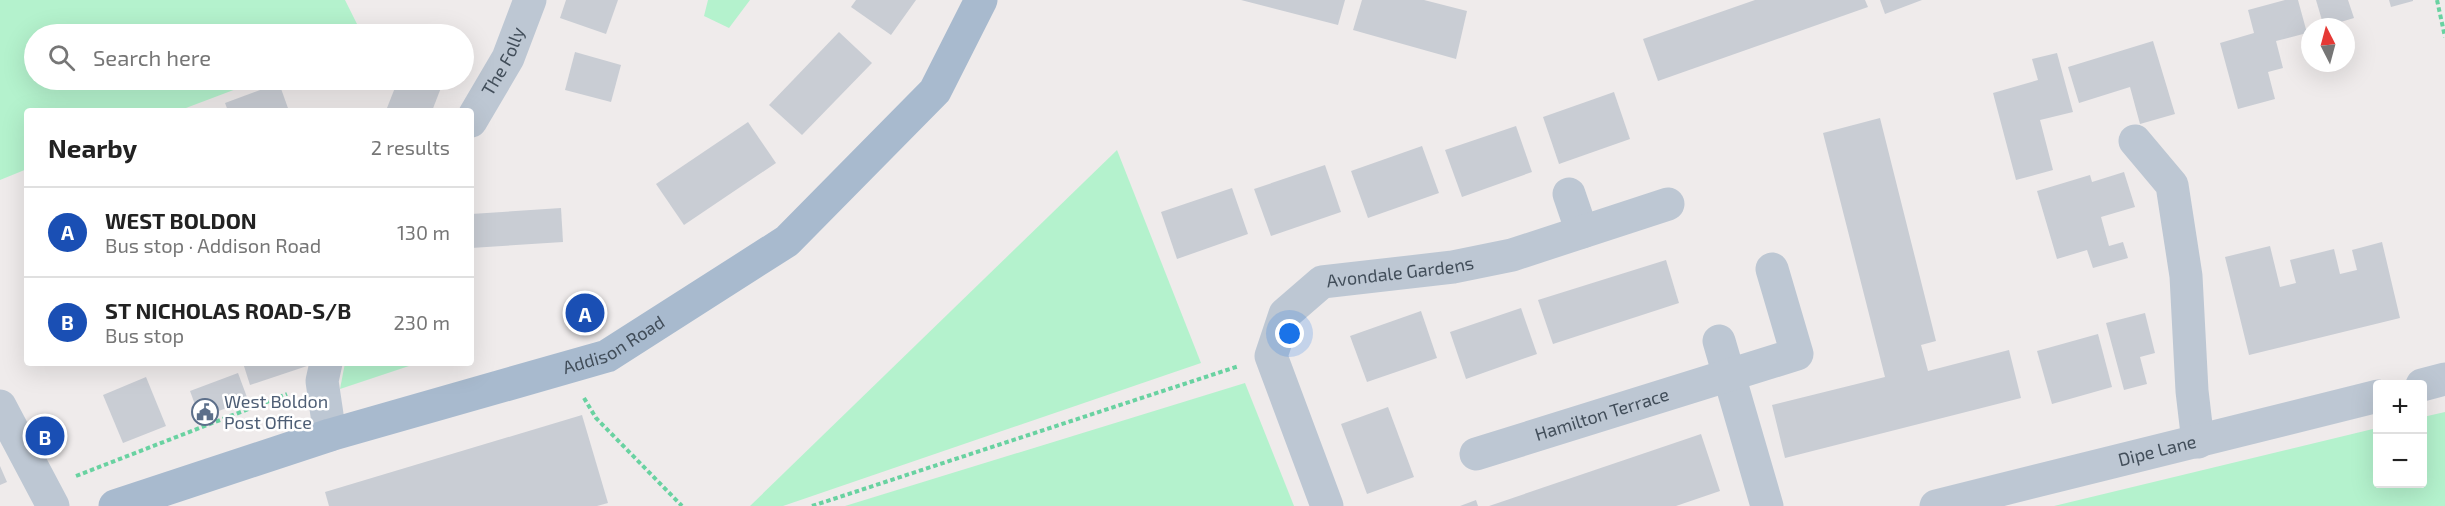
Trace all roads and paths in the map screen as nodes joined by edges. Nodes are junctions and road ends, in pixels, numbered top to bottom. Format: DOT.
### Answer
graph roads {
  1 [pos="530,0"];
  2 [pos="981,0"];
  3 [pos="2437,0"];
  4 [pos="2445,37"];
  5 [pos="474,116"];
  6 [pos="2135,141"];
  7 [pos="1569,194"];
  8 [pos="1668,204"];
  9 [pos="1582,232"];
  10 [pos="1772,269"];
  11 [pos="1719,342"];
  12 [pos="1271,356"];
  13 [pos="566,368"];
  14 [pos="324,372"];
  15 [pos="1728,374"];
  16 [pos="2445,379"];
  17 [pos="2427,384"];
  18 [pos="2373,397"];
  19 [pos="0,406"];
  20 [pos="330,435"];
  21 [pos="2198,442"];
  22 [pos="1476,454"];
  23 [pos="48,497"];
  24 [pos="122,505"];
  25 [pos="682,506"];
  26 [pos="812,506"];
  27 [pos="1327,506"];
  28 [pos="1767,506"];
  29 [pos="1936,506"];
  1 -- 5 [label="street, The Folly"];
  2 -- 13 [label="main road, Addison Road"];
  3 -- 4 [label="path"];
  6 -- 21 [label="street"];
  7 -- 9 [label="street"];
  8 -- 9 [label="street, Avondale Gardens"];
  9 -- 12 [label="street, Avondale Gardens"];
  10 -- 15 [label="street, Hamilton Terrace"];
  11 -- 15 [label="street"];
  12 -- 26 [label="path"];
  12 -- 27 [label="street"];
  13 -- 20 [label="main road, Addison Road"];
  13 -- 25 [label="path"];
  14 -- 20 [label="street"];
  14 -- 23 [label="path"];
  15 -- 22 [label="street, Hamilton Terrace"];
  15 -- 28 [label="street"];
  16 -- 17 [label="street"];
  18 -- 21 [label="street, Dipe Lane"];
  19 -- 23 [label="street"];
  20 -- 24 [label="main road, Addison Road"];
  21 -- 29 [label="street, Dipe Lane"];
}
